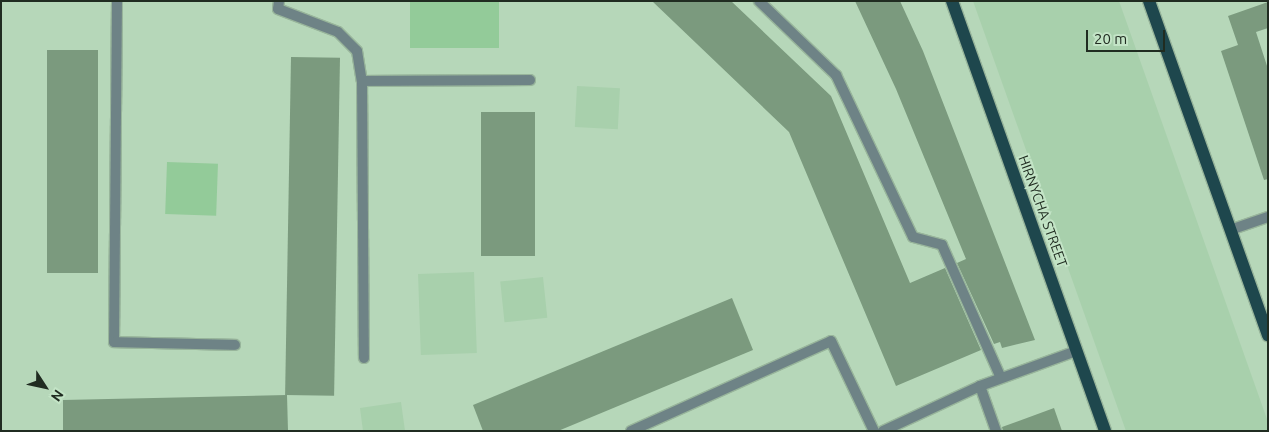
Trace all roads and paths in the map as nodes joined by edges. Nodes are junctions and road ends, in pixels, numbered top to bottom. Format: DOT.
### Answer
graph roads {
  1 [pos="117,1"];
  2 [pos="279,1"];
  3 [pos="759,1"];
  4 [pos="952,1"];
  5 [pos="1149,1"];
  6 [pos="530,80"];
  7 [pos="362,81"];
  8 [pos="1268,217"];
  9 [pos="1230,230"];
  10 [pos="1268,335"];
  11 [pos="235,345"];
  12 [pos="1076,351"];
  13 [pos="364,358"];
  14 [pos="1001,378"];
  15 [pos="980,386"];
  16 [pos="631,431"];
  17 [pos="874,431"];
  18 [pos="884,431"];
  19 [pos="996,431"];
  20 [pos="1105,431"];
  1 -- 11 [label="street"];
  2 -- 7 [label="street"];
  3 -- 14 [label="street"];
  4 -- 12 [label="main road, HIRNYCHA STREET"];
  5 -- 9 [label="main road"];
  6 -- 7 [label="street"];
  7 -- 13 [label="street"];
  8 -- 9 [label="street"];
  9 -- 10 [label="main road"];
  12 -- 14 [label="street"];
  12 -- 20 [label="main road, HIRNYCHA STREET"];
  14 -- 15 [label="street"];
  15 -- 18 [label="street"];
  15 -- 19 [label="street"];
  16 -- 17 [label="street"];
}
